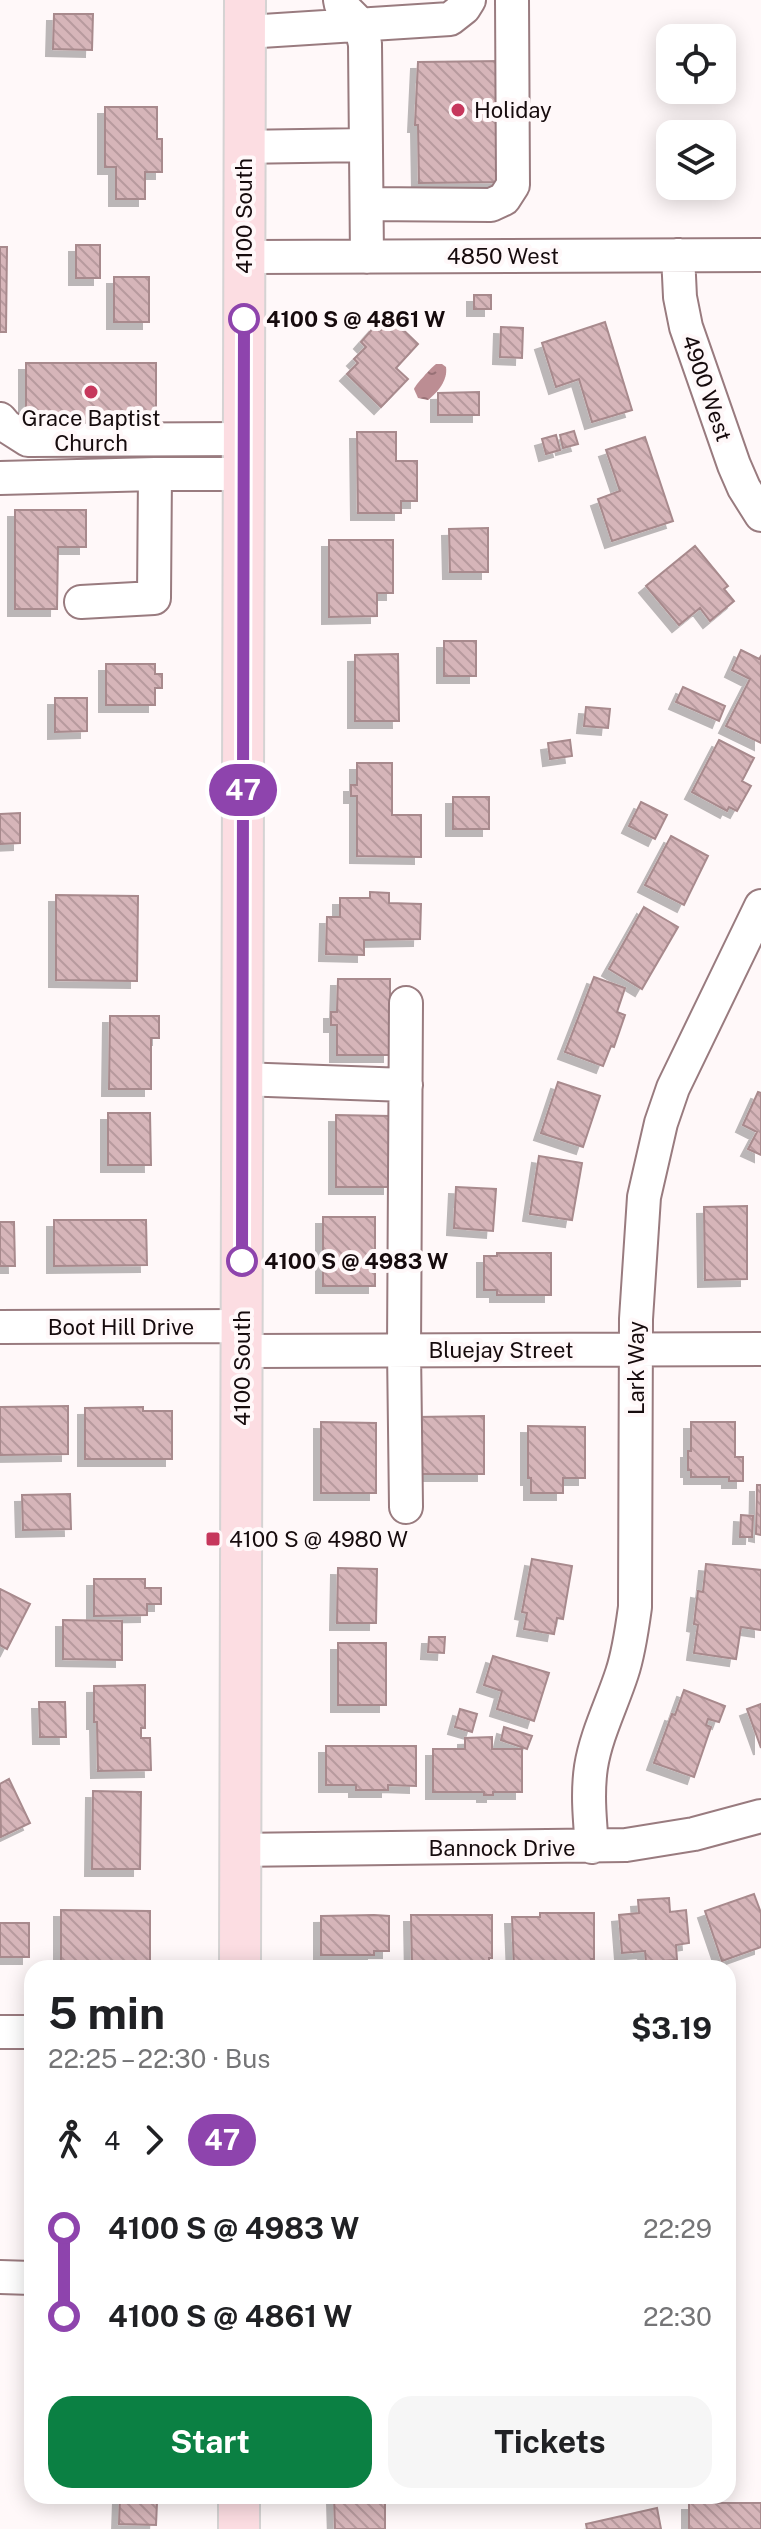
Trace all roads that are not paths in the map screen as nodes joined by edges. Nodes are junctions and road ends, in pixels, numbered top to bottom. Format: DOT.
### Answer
graph roads {
  1 [pos="469,0"];
  2 [pos="512,0"];
  3 [pos="391,11"];
  4 [pos="245,16"];
  5 [pos="366,145"];
  6 [pos="245,147"];
  7 [pos="367,204"];
  8 [pos="678,255"];
  9 [pos="761,255"];
  10 [pos="244,257"];
  11 [pos="367,257"];
  12 [pos="0,419"];
  13 [pos="244,456"];
  14 [pos="155,474"];
  15 [pos="0,478"];
  16 [pos="761,515"];
  17 [pos="81,602"];
  18 [pos="757,926"];
  19 [pos="406,1003"];
  20 [pos="242,1079"];
  21 [pos="406,1085"];
  22 [pos="0,1327"];
  23 [pos="242,1338"];
  24 [pos="761,1349"];
  25 [pos="404,1350"];
  26 [pos="636,1350"];
  27 [pos="406,1507"];
  28 [pos="761,1816"];
  29 [pos="592,1847"];
  30 [pos="240,1850"];
  31 [pos="240,1960"];
  32 [pos="0,2032"];
  33 [pos="24,2032"];
  34 [pos="0,2277"];
  35 [pos="24,2278"];
  36 [pos="239,2504"];
  37 [pos="239,2529"];
  1 -- 3 [label="street"];
  2 -- 7 [label="street"];
  3 -- 4 [label="street"];
  3 -- 5 [label="street"];
  4 -- 6 [label="main road, 4100 South"];
  5 -- 6 [label="street"];
  5 -- 7 [label="street"];
  6 -- 10 [label="main road, 4100 South"];
  7 -- 11 [label="street"];
  8 -- 9 [label="street, 4850 West"];
  8 -- 11 [label="street, 4850 West"];
  8 -- 16 [label="street, 4900 West"];
  10 -- 11 [label="street, 4850 West"];
  10 -- 13 [label="main road, 4100 South"];
  12 -- 13 [label="street"];
  13 -- 14 [label="street"];
  13 -- 20 [label="main road, 4100 South"];
  14 -- 15 [label="street"];
  14 -- 17 [label="street"];
  18 -- 26 [label="street, Lark Way"];
  19 -- 21 [label="street"];
  20 -- 21 [label="street"];
  20 -- 23 [label="main road, 4100 South"];
  21 -- 25 [label="street"];
  22 -- 23 [label="street, Boot Hill Drive"];
  23 -- 25 [label="street, Bluejay Street"];
  23 -- 30 [label="main road, 4100 South"];
  24 -- 26 [label="street, Bluejay Street"];
  25 -- 26 [label="street, Bluejay Street"];
  25 -- 27 [label="street"];
  26 -- 29 [label="street, Lark Way"];
  28 -- 29 [label="street, Bannock Drive"];
  29 -- 30 [label="street, Bannock Drive"];
  30 -- 31 [label="main road, 4100 South"];
  32 -- 33 [label="street"];
  34 -- 35 [label="street"];
  36 -- 37 [label="main road"];
}
